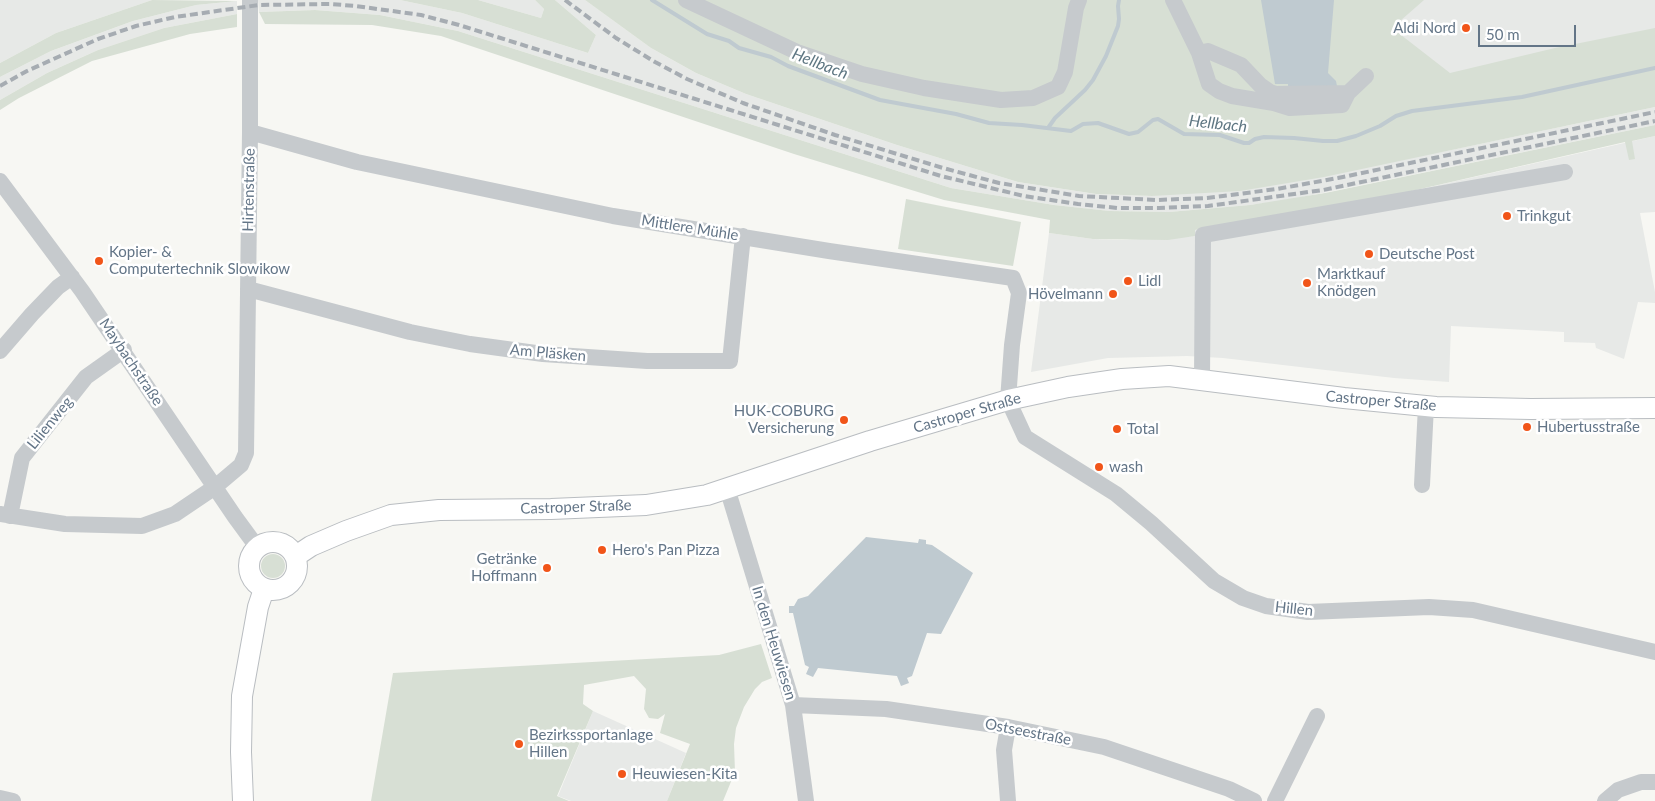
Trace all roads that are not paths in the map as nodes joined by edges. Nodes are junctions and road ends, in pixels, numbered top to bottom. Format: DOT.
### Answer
graph roads {
  1 [pos="250,0"];
  2 [pos="686,0"];
  3 [pos="1079,0"];
  4 [pos="1173,0"];
  5 [pos="1199,52"];
  6 [pos="1366,76"];
  7 [pos="1275,98"];
  8 [pos="250,132"];
  9 [pos="1565,172"];
  10 [pos="0,181"];
  11 [pos="743,236"];
  12 [pos="72,277"];
  13 [pos="248,289"];
  14 [pos="124,350"];
  15 [pos="0,351"];
  16 [pos="1202,380"];
  17 [pos="1008,400"];
  18 [pos="1426,406"];
  19 [pos="1655,408"];
  20 [pos="1422,484"];
  21 [pos="215,487"];
  22 [pos="727,488"];
  23 [pos="5,515"];
  24 [pos="257,547"];
  25 [pos="296,556"];
  26 [pos="264,589"];
  27 [pos="1655,652"];
  28 [pos="793,705"];
  29 [pos="1317,716"];
  30 [pos="1008,727"];
  31 [pos="1655,782"];
  32 [pos="0,798"];
  33 [pos="13,801"];
  34 [pos="244,801"];
  35 [pos="806,801"];
  36 [pos="1008,801"];
  37 [pos="1254,801"];
  38 [pos="1275,801"];
  39 [pos="1605,801"];
  1 -- 8 [label="street, Hirtenstraße"];
  2 -- 3 [label="street"];
  4 -- 5 [label="street"];
  5 -- 7 [label="street"];
  5 -- 7 [label="street"];
  6 -- 7 [label="street"];
  8 -- 11 [label="street, Mittlere Mühle"];
  8 -- 13 [label="street, Hirtenstraße"];
  9 -- 16 [label="street"];
  10 -- 12 [label="street, Maybachstraße"];
  11 -- 13 [label="street, Am Pläsken"];
  11 -- 17 [label="street, Mittlere Mühle"];
  12 -- 14 [label="street, Maybachstraße"];
  12 -- 15 [label="street"];
  13 -- 21 [label="street, Hirtenstraße"];
  14 -- 21 [label="street, Maybachstraße"];
  14 -- 23 [label="street, Lilienweg"];
  16 -- 17 [label="main road, Castroper Straße"];
  16 -- 18 [label="main road, Castroper Straße"];
  17 -- 22 [label="main road, Castroper Straße"];
  17 -- 27 [label="street, Hillen"];
  18 -- 19 [label="main road, Castroper Straße"];
  18 -- 20 [label="street"];
  21 -- 23 [label="street, Hirtenstraße"];
  21 -- 24 [label="street, Maybachstraße"];
  22 -- 25 [label="main road, Castroper Straße"];
  22 -- 28 [label="street, In den Heuwiesen"];
  24 -- 25 [label="main road"];
  24 -- 26 [label="main road"];
  25 -- 26 [label="main road"];
  26 -- 34 [label="main road"];
  28 -- 30 [label="street, Ostseestraße"];
  28 -- 35 [label="street, In den Heuwiesen"];
  29 -- 38 [label="street"];
  30 -- 36 [label="street"];
  30 -- 37 [label="street, Ostseestraße"];
  31 -- 39 [label="street"];
  32 -- 33 [label="street"];
}
